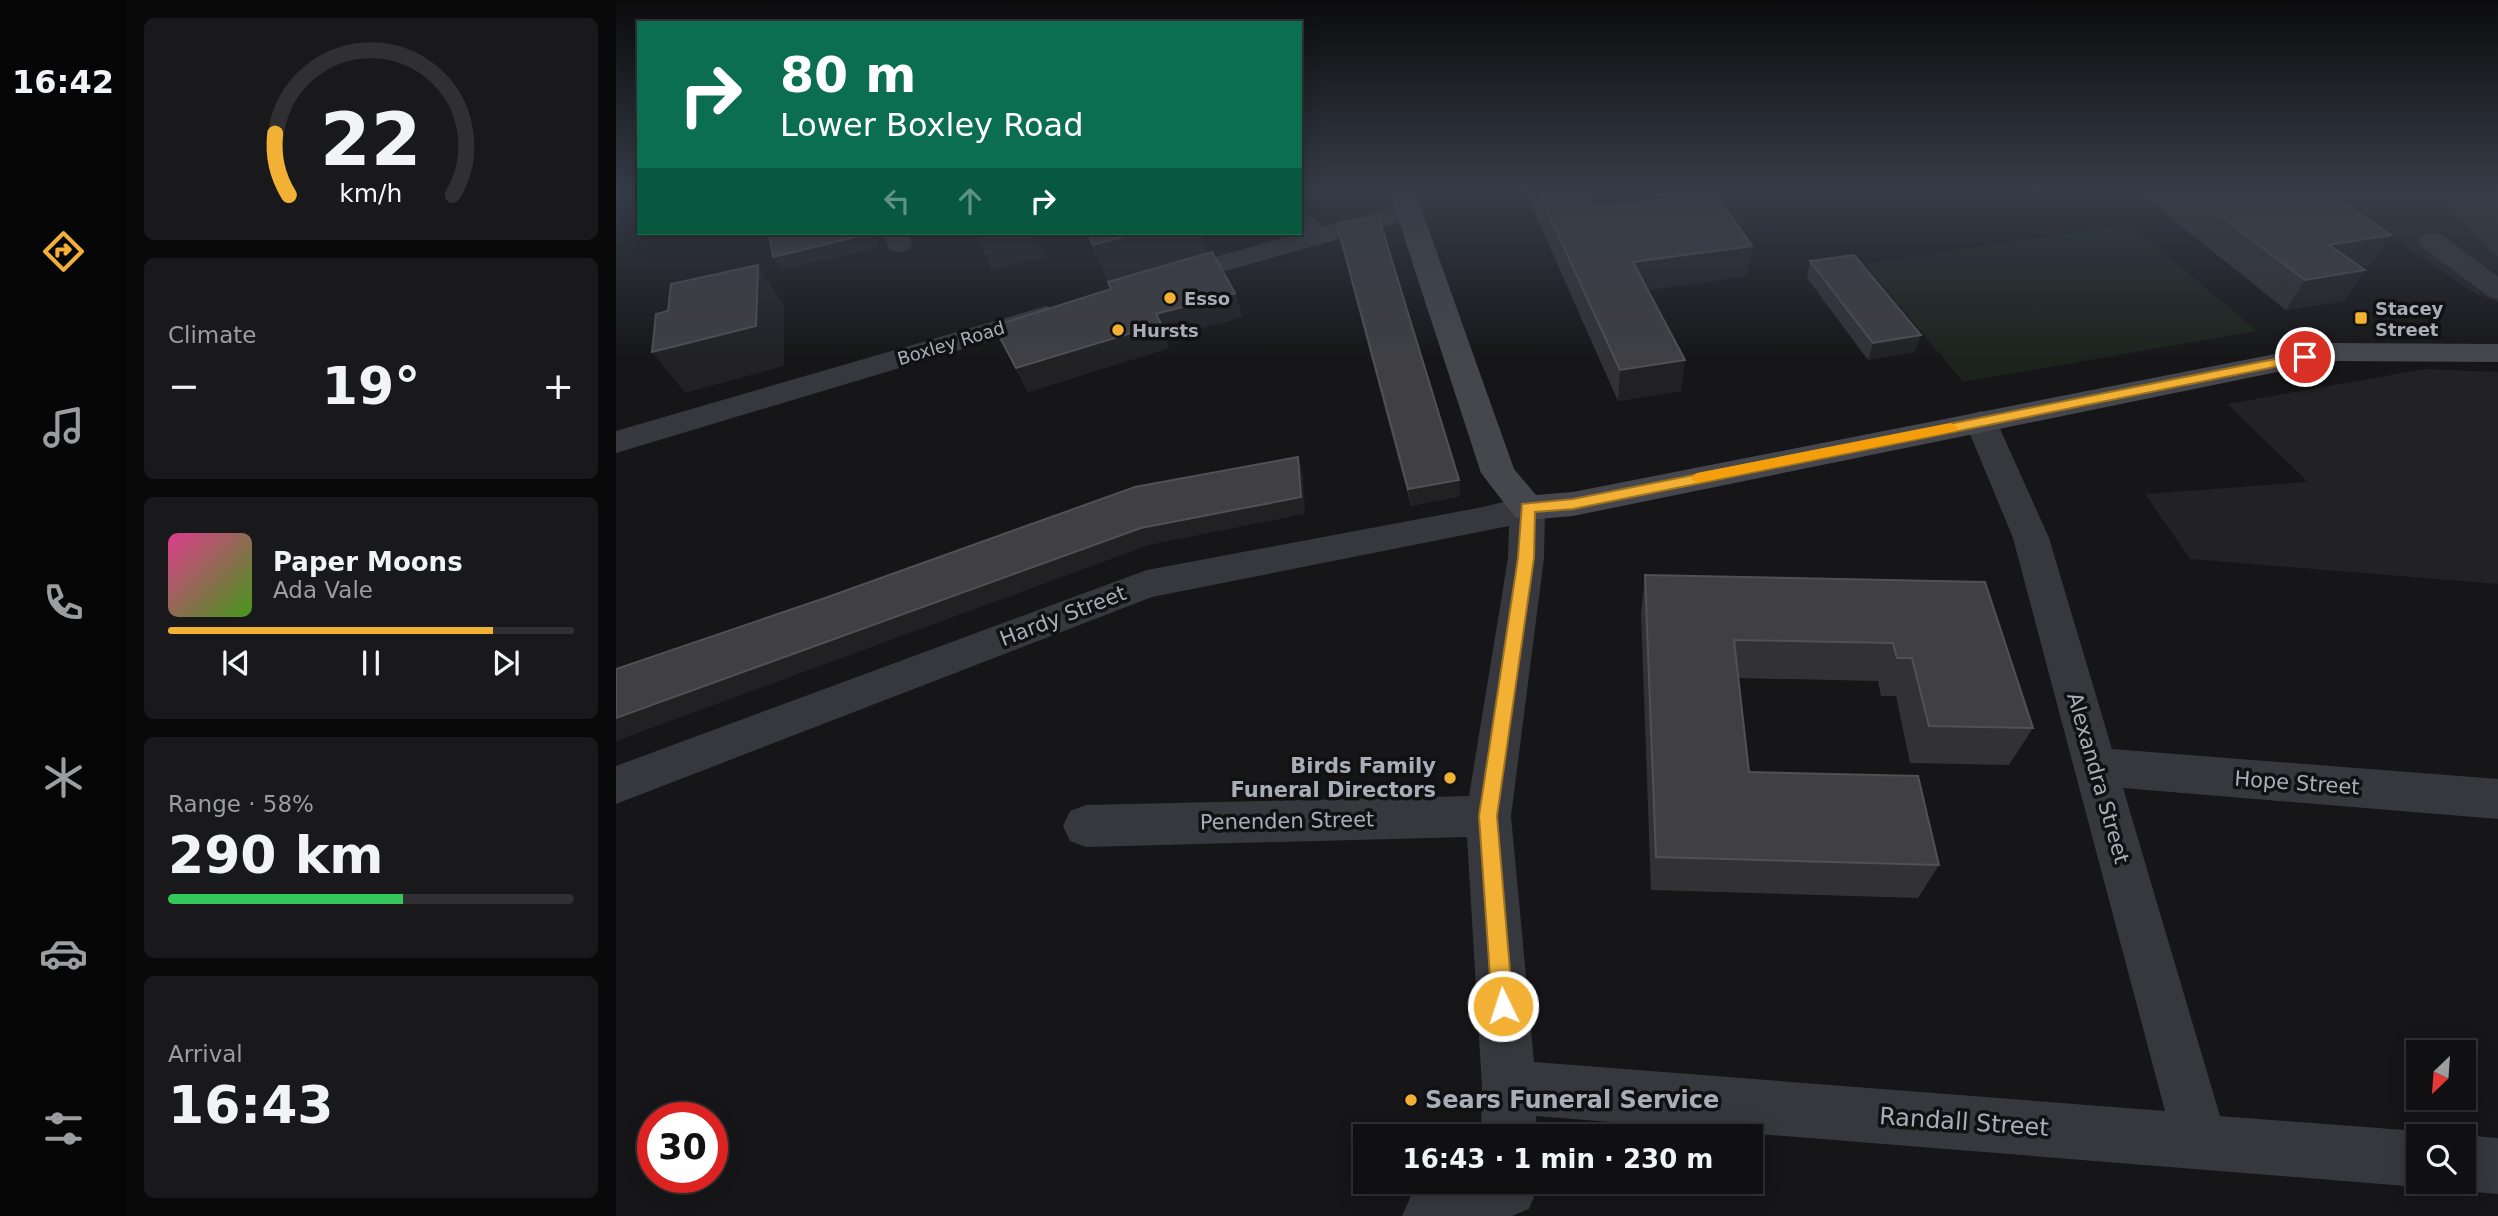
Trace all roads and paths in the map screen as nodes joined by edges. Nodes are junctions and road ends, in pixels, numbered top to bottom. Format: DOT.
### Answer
graph roads {
  1 [pos="1250,248"];
  2 [pos="1421,248"];
  3 [pos="2441,248"];
  4 [pos="1144,286"];
  5 [pos="2498,290"];
  6 [pos="1068,308"];
  7 [pos="2498,353"];
  8 [pos="1981,422"];
  9 [pos="616,442"];
  10 [pos="1527,508"];
  11 [pos="2095,767"];
  12 [pos="616,785"];
  13 [pos="2498,799"];
  14 [pos="1488,816"];
  15 [pos="1086,826"];
  16 [pos="1507,1124"];
  17 [pos="2200,1140"];
  18 [pos="1763,1154"];
  19 [pos="2406,1158"];
  20 [pos="2476,1164"];
  21 [pos="2498,1166"];
  22 [pos="1463,1194"];
  23 [pos="1431,1216"];
  1 -- 4 [label="street"];
  2 -- 10 [label="main road"];
  3 -- 5 [label="street"];
  6 -- 9 [label="street, Boxley Road"];
  7 -- 8 [label="main road"];
  8 -- 10 [label="main road"];
  8 -- 11 [label="street, Alexandra Street"];
  10 -- 12 [label="street, Hardy Street"];
  10 -- 14 [label="street"];
  11 -- 13 [label="street, Hope Street"];
  11 -- 17 [label="street, Alexandra Street"];
  14 -- 15 [label="street, Penenden Street"];
  14 -- 16 [label="street"];
  17 -- 18 [label="street, Randall Street"];
  17 -- 19 [label="street, Randall Street"];
  20 -- 21 [label="street"];
  22 -- 23 [label="street"];
}
